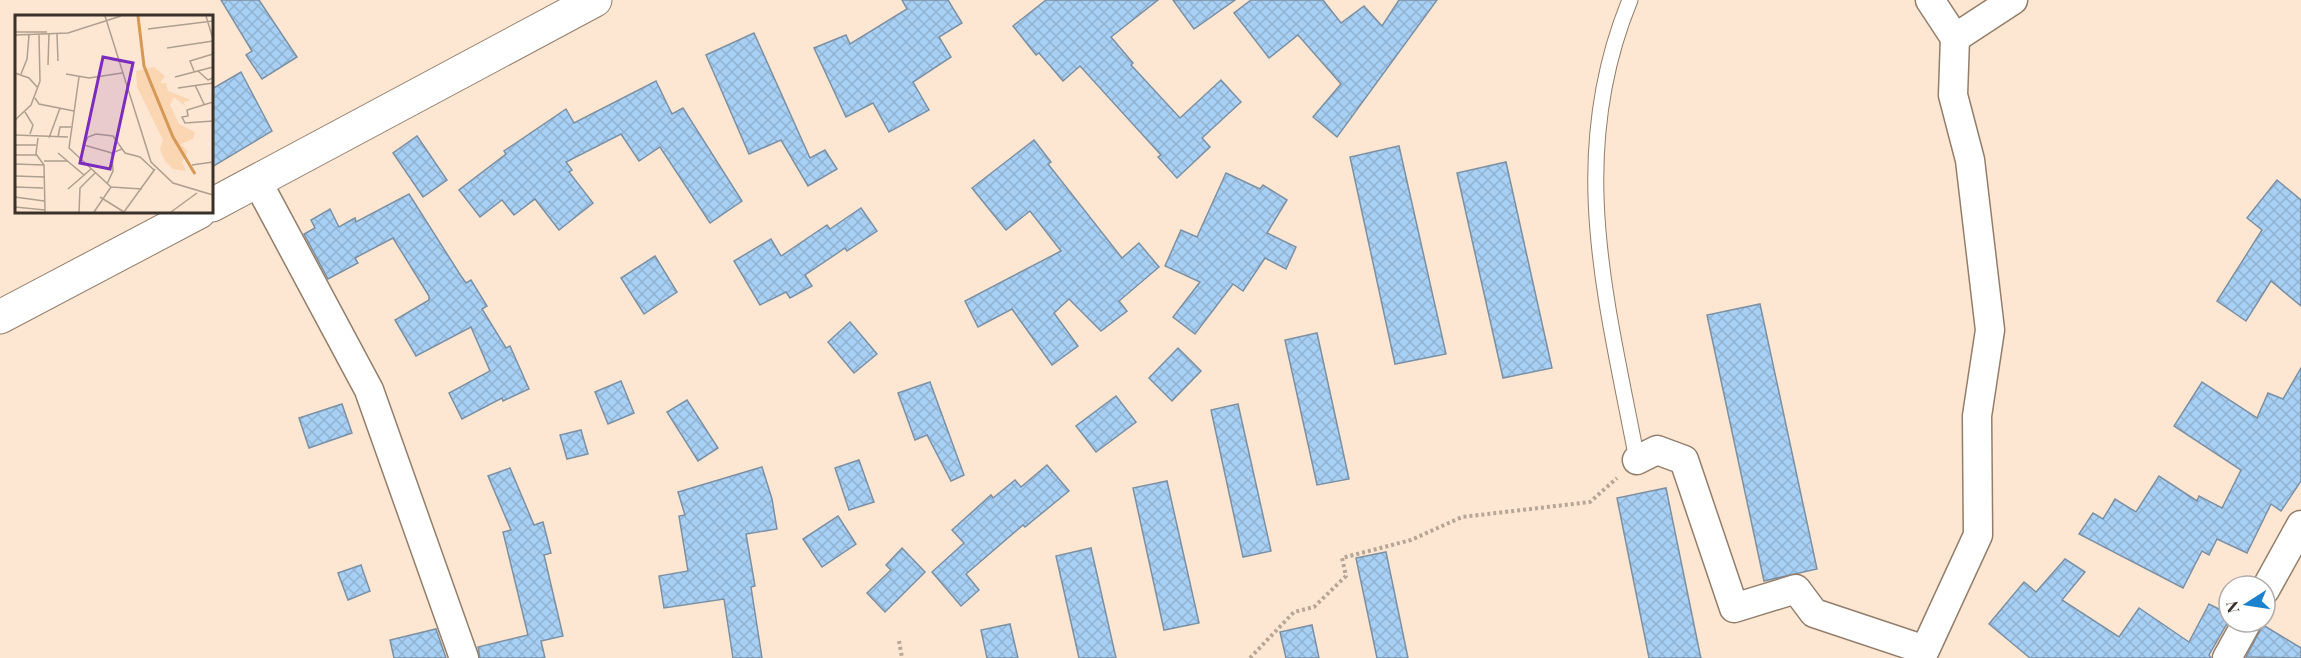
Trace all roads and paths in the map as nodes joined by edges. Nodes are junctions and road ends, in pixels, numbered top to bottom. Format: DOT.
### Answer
graph roads {
  1 [pos="595,0"];
  2 [pos="1629,0"];
  3 [pos="1930,0"];
  4 [pos="2013,0"];
  5 [pos="1954,38"];
  6 [pos="257,181"];
  7 [pos="213,204"];
  8 [pos="197,213"];
  9 [pos="0,317"];
  10 [pos="1637,460"];
  11 [pos="2301,525"];
  12 [pos="2274,574"];
  13 [pos="2241,634"];
  14 [pos="899,641"];
  15 [pos="2229,657"];
  16 [pos="464,658"];
  17 [pos="902,658"];
  18 [pos="1250,658"];
  1 -- 6 [label="street"];
  2 -- 10 [label="lane"];
  3 -- 5 [label="street"];
  4 -- 5 [label="street"];
  5 -- 10 [label="street"];
  6 -- 7 [label="street"];
  6 -- 16 [label="street"];
  8 -- 9 [label="street"];
  10 -- 18 [label="path"];
  11 -- 12 [label="street"];
  13 -- 15 [label="street"];
  14 -- 17 [label="path"];
}
